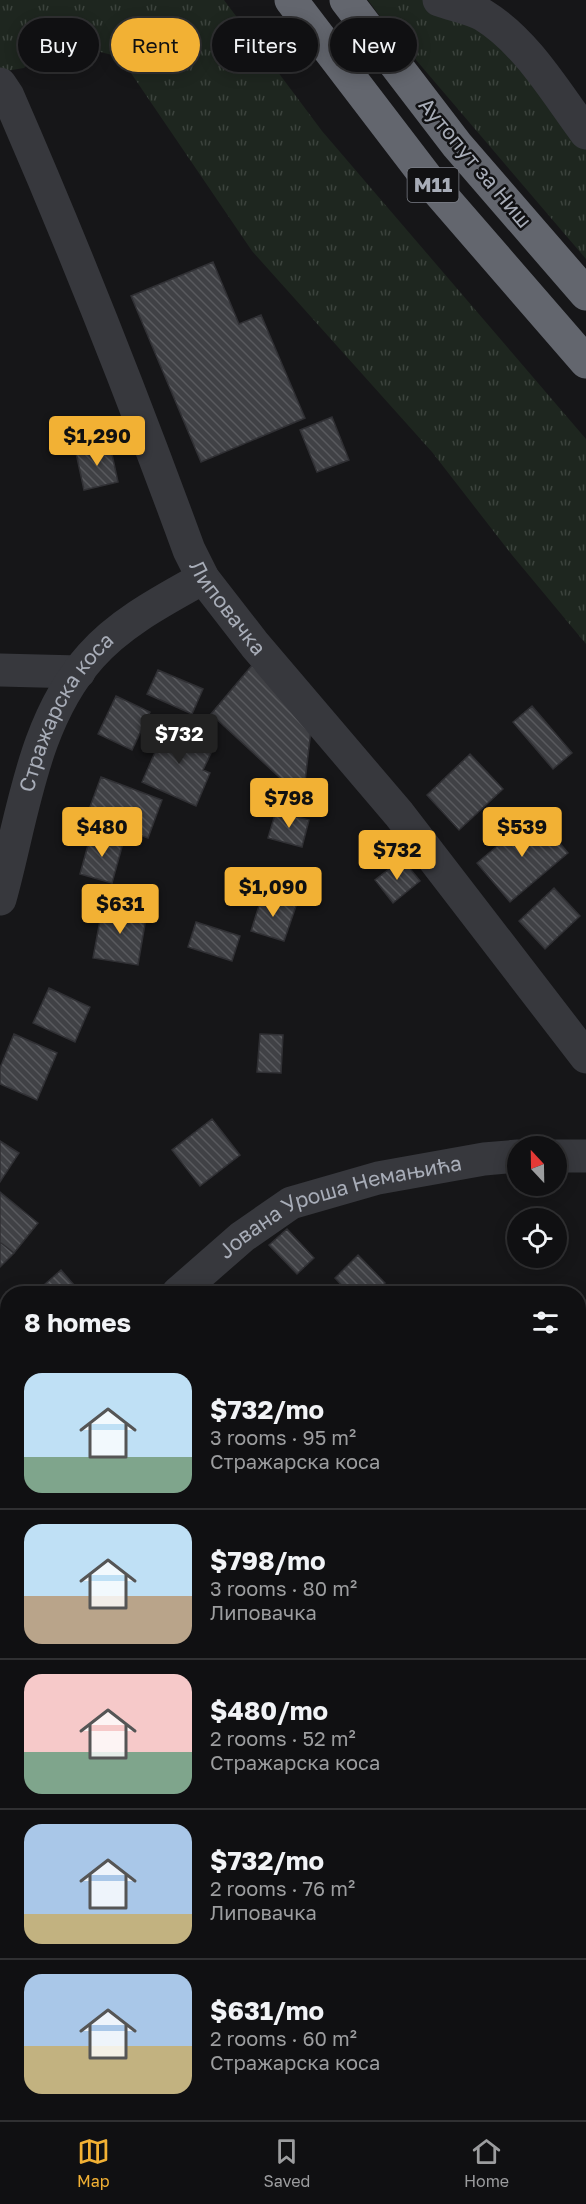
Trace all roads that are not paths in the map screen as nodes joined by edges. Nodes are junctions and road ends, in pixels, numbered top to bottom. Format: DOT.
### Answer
graph roads {
  1 [pos="291,0"];
  2 [pos="346,0"];
  3 [pos="439,0"];
  4 [pos="0,84"];
  5 [pos="586,133"];
  6 [pos="586,294"];
  7 [pos="586,362"];
  8 [pos="204,578"];
  9 [pos="0,670"];
  10 [pos="79,672"];
  11 [pos="0,899"];
  12 [pos="586,1057"];
  13 [pos="567,1156"];
  14 [pos="586,1156"];
  15 [pos="507,1157"];
  16 [pos="186,1286"];
  1 -- 7 [label="highway, M11"];
  2 -- 6 [label="highway, Аутопут за Ниш / M11"];
  3 -- 5 [label="street"];
  4 -- 8 [label="street, Липовачка"];
  8 -- 10 [label="street, Стражарска коса"];
  8 -- 12 [label="street, Липовачка"];
  9 -- 10 [label="street"];
  10 -- 11 [label="street, Стражарска коса"];
  13 -- 14 [label="street"];
  15 -- 16 [label="street, Јована Уроша Немањића"];
}
